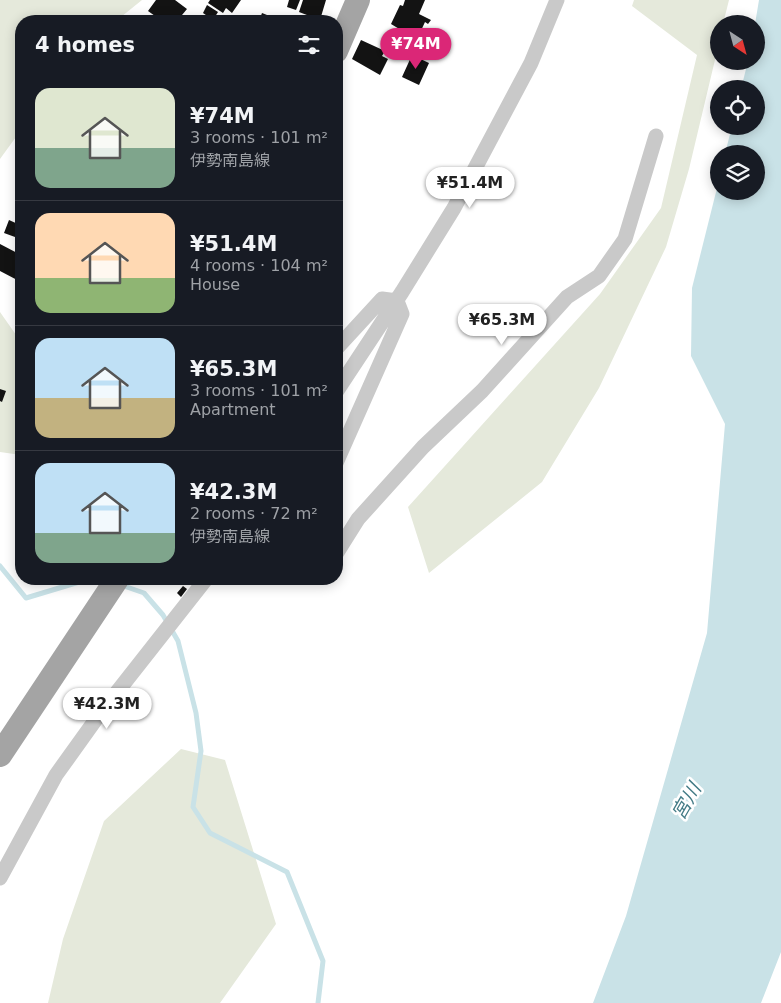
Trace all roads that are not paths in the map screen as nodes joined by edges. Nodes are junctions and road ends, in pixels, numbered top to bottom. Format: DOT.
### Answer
graph roads {
  1 [pos="358,0"];
  2 [pos="557,0"];
  3 [pos="343,35"];
  4 [pos="656,136"];
  5 [pos="396,301"];
  6 [pos="343,341"];
  7 [pos="343,381"];
  8 [pos="343,447"];
  9 [pos="343,543"];
  10 [pos="113,585"];
  11 [pos="201,585"];
  12 [pos="0,755"];
  13 [pos="0,878"];
  1 -- 3 [label="main road"];
  2 -- 5 [label="street"];
  4 -- 9 [label="street"];
  5 -- 6 [label="street"];
  5 -- 7 [label="street"];
  5 -- 8 [label="street"];
  10 -- 12 [label="main road"];
  11 -- 13 [label="street"];
}
